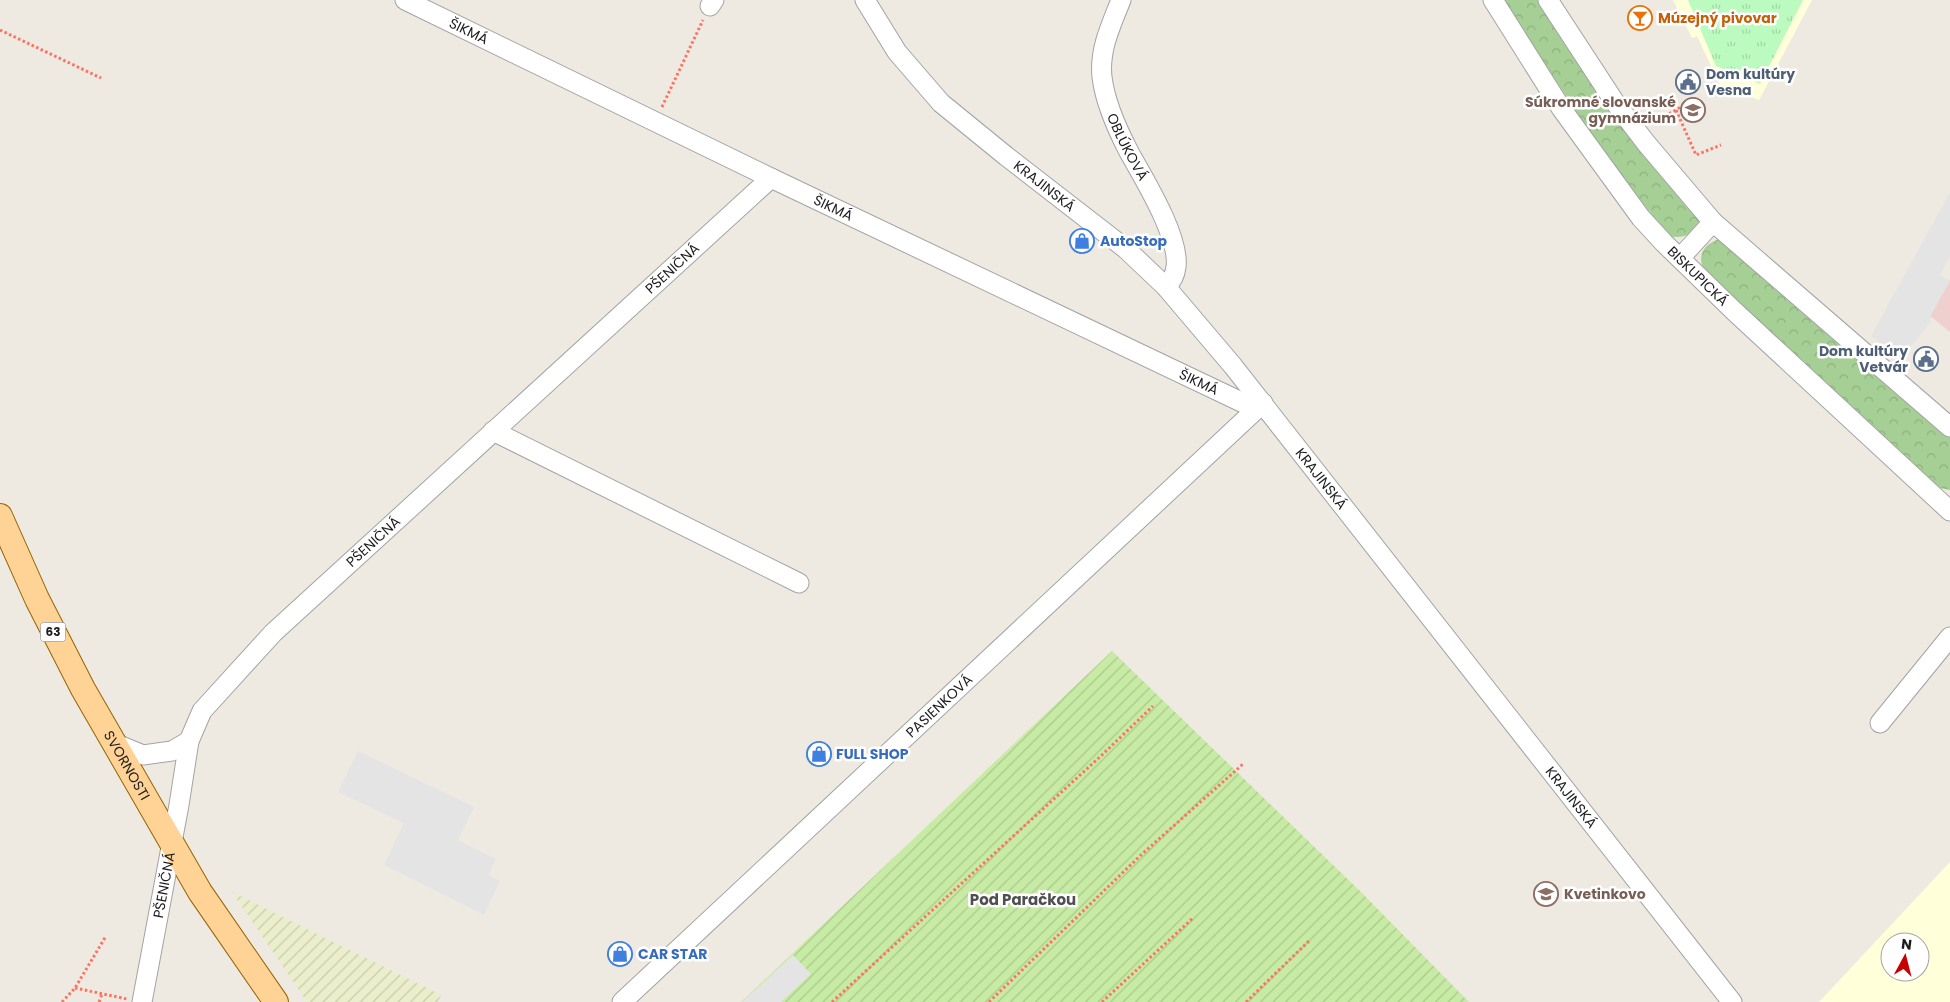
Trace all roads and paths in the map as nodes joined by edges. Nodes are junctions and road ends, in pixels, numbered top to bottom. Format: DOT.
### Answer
graph roads {
  1 [pos="405,0"];
  2 [pos="865,0"];
  3 [pos="1121,0"];
  4 [pos="1493,0"];
  5 [pos="1548,0"];
  6 [pos="712,3"];
  7 [pos="0,30"];
  8 [pos="101,78"];
  9 [pos="1681,107"];
  10 [pos="660,110"];
  11 [pos="1676,110"];
  12 [pos="1648,126"];
  13 [pos="1721,145"];
  14 [pos="771,178"];
  15 [pos="1713,222"];
  16 [pos="1680,258"];
  17 [pos="1166,286"];
  18 [pos="1259,406"];
  19 [pos="1950,427"];
  20 [pos="493,432"];
  21 [pos="1950,511"];
  22 [pos="0,516"];
  23 [pos="799,583"];
  24 [pos="1950,637"];
  25 [pos="1153,706"];
  26 [pos="1880,723"];
  27 [pos="188,741"];
  28 [pos="114,743"];
  29 [pos="1243,764"];
  30 [pos="172,844"];
  31 [pos="1193,918"];
  32 [pos="106,936"];
  33 [pos="1310,940"];
  34 [pos="75,988"];
  35 [pos="102,994"];
  36 [pos="62,1002"];
  37 [pos="99,1002"];
  38 [pos="142,1002"];
  39 [pos="276,1002"];
  40 [pos="622,1002"];
  41 [pos="832,1002"];
  42 [pos="989,1002"];
  43 [pos="1102,1002"];
  44 [pos="1246,1002"];
  45 [pos="1732,1002"];
  1 -- 14 [label="street, ŠIKMÁ"];
  2 -- 17 [label="street, KRAJINSKÁ"];
  3 -- 17 [label="street, OBLÚKOVÁ"];
  4 -- 16 [label="street, BISKUPICKÁ"];
  5 -- 15 [label="street"];
  6 -- 10 [label="path"];
  7 -- 8 [label="path"];
  9 -- 11 [label="path"];
  11 -- 12 [label="path"];
  11 -- 13 [label="path"];
  14 -- 18 [label="street, ŠIKMÁ"];
  14 -- 20 [label="street, PŠENIČNÁ"];
  15 -- 16 [label="street"];
  15 -- 19 [label="street"];
  16 -- 21 [label="street, BISKUPICKÁ"];
  17 -- 18 [label="street, KRAJINSKÁ"];
  18 -- 40 [label="street, PASIENKOVÁ"];
  18 -- 45 [label="street, KRAJINSKÁ"];
  20 -- 23 [label="street"];
  20 -- 27 [label="street, PŠENIČNÁ"];
  22 -- 28 [label="main road, SVORNOSTI / 63"];
  24 -- 26 [label="street"];
  25 -- 41 [label="path"];
  27 -- 28 [label="street"];
  27 -- 30 [label="street, PŠENIČNÁ"];
  28 -- 30 [label="main road, SVORNOSTI / 63"];
  29 -- 42 [label="path"];
  30 -- 38 [label="street, PŠENIČNÁ"];
  30 -- 39 [label="main road, SVORNOSTI / 63"];
  31 -- 43 [label="path"];
  32 -- 34 [label="path"];
  33 -- 44 [label="path"];
  34 -- 35 [label="path"];
  34 -- 36 [label="path"];
  35 -- 37 [label="path"];
  35 -- 38 [label="path"];
}
